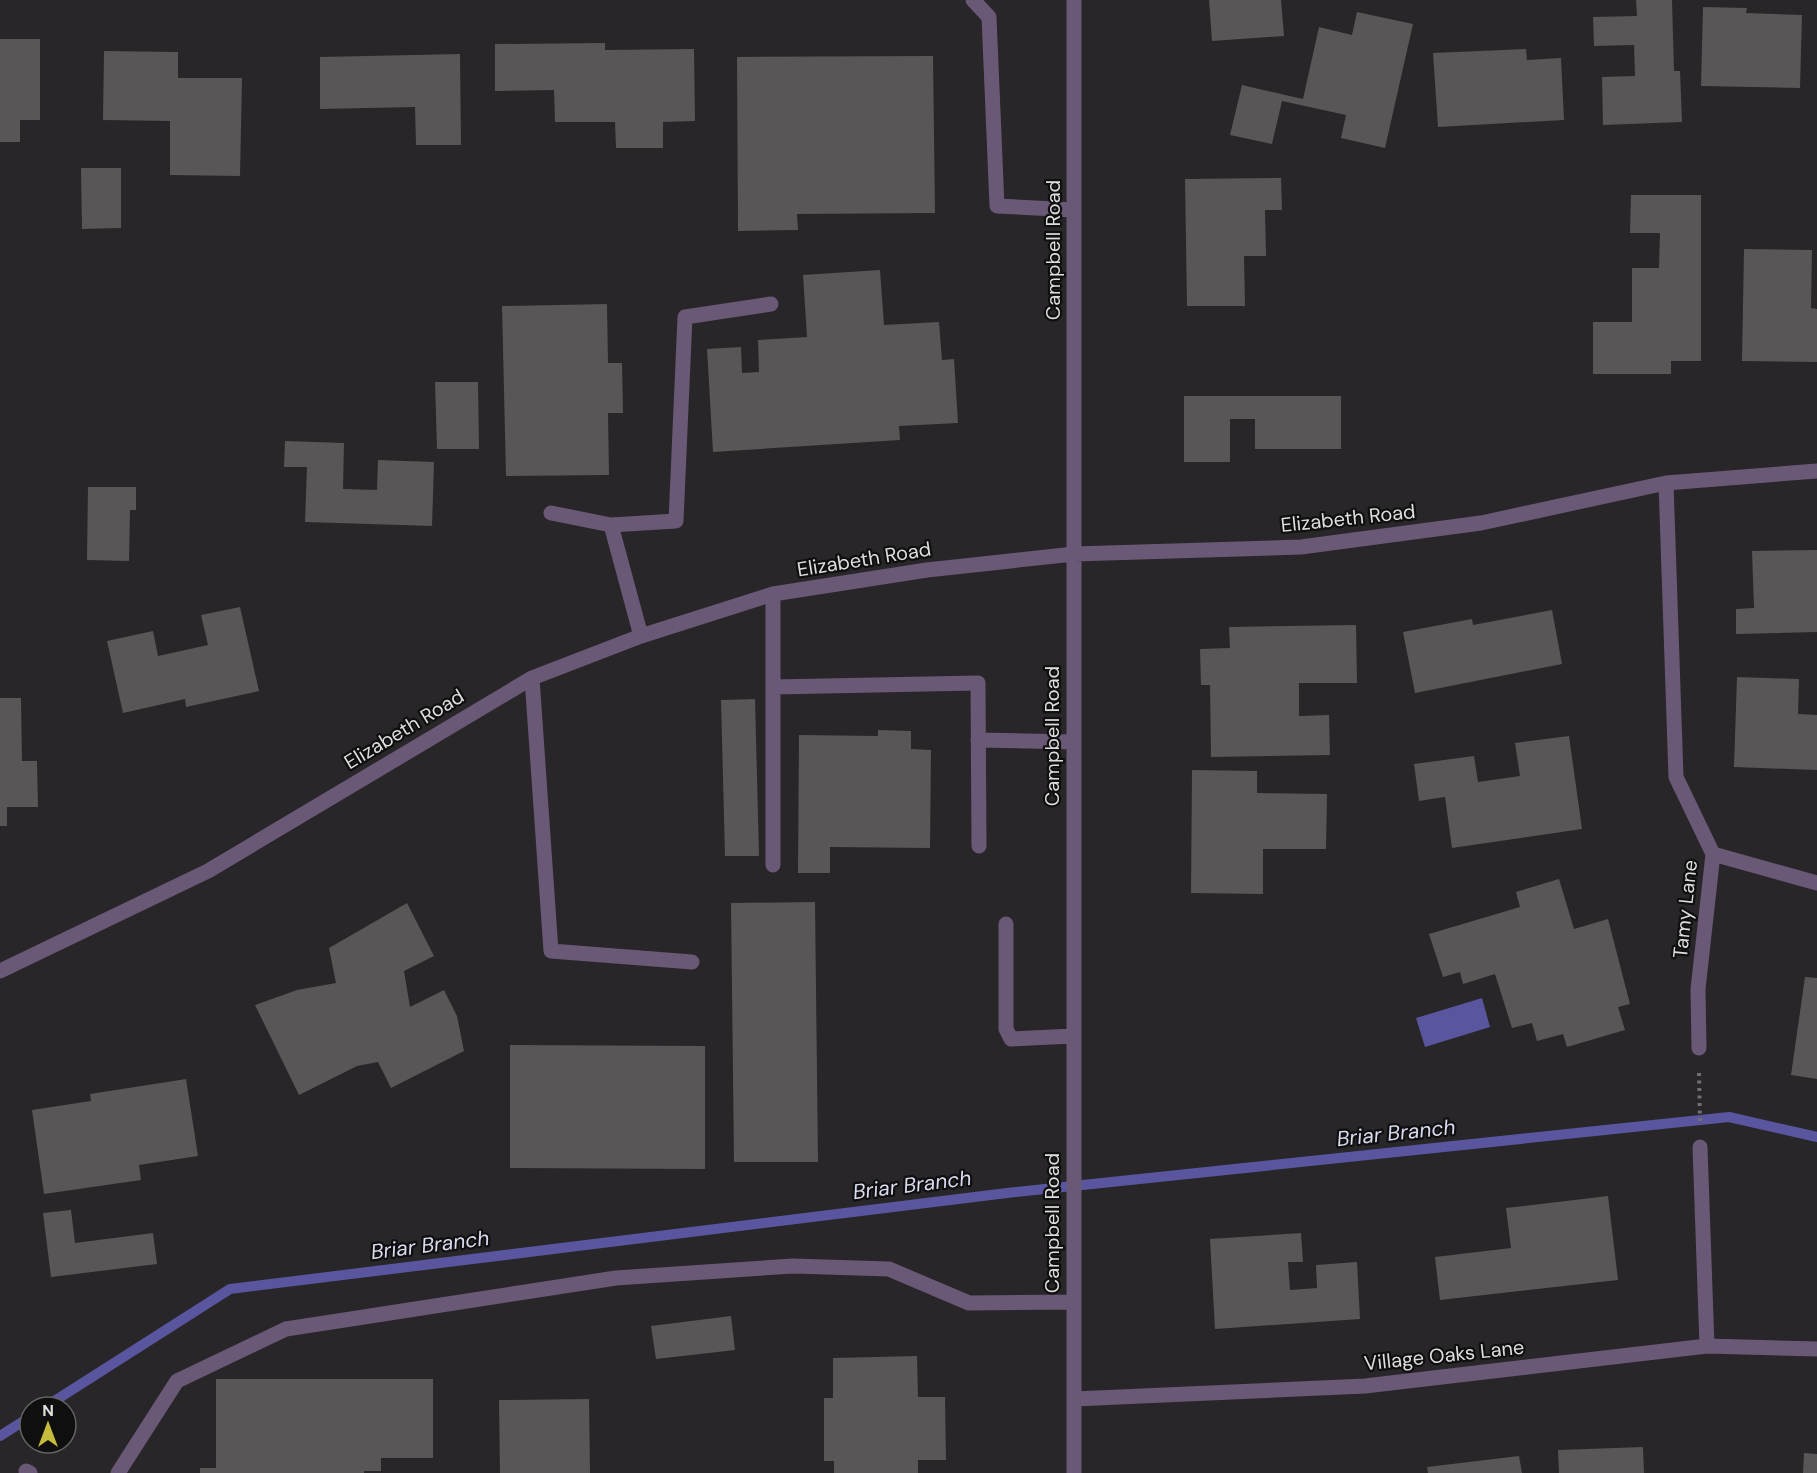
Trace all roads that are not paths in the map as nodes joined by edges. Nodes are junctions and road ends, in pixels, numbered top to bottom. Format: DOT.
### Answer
graph roads {
  1 [pos="973,0"];
  2 [pos="1074,0"];
  3 [pos="1074,210"];
  4 [pos="771,304"];
  5 [pos="1817,471"];
  6 [pos="1666,483"];
  7 [pos="551,513"];
  8 [pos="610,525"];
  9 [pos="1074,554"];
  10 [pos="773,594"];
  11 [pos="641,636"];
  12 [pos="532,678"];
  13 [pos="773,687"];
  14 [pos="978,740"];
  15 [pos="1073,742"];
  16 [pos="979,846"];
  17 [pos="1713,854"];
  18 [pos="773,865"];
  19 [pos="1817,884"];
  20 [pos="1006,924"];
  21 [pos="692,962"];
  22 [pos="0,971"];
  23 [pos="1073,1036"];
  24 [pos="1699,1048"];
  25 [pos="1700,1148"];
  26 [pos="1074,1302"];
  27 [pos="1707,1346"];
  28 [pos="1817,1349"];
  29 [pos="1074,1399"];
  30 [pos="118,1473"];
  31 [pos="1074,1473"];
  1 -- 3 [label="street"];
  2 -- 3 [label="street, Campbell Road"];
  3 -- 9 [label="street, Campbell Road"];
  4 -- 8 [label="street"];
  5 -- 6 [label="street, Elizabeth Road"];
  6 -- 9 [label="street, Elizabeth Road"];
  6 -- 17 [label="street, Tamy Lane"];
  7 -- 8 [label="street"];
  8 -- 11 [label="street"];
  9 -- 10 [label="street, Elizabeth Road"];
  9 -- 15 [label="street, Campbell Road"];
  10 -- 11 [label="street, Elizabeth Road"];
  10 -- 13 [label="street"];
  11 -- 12 [label="street, Elizabeth Road"];
  12 -- 21 [label="street"];
  12 -- 22 [label="street, Elizabeth Road"];
  13 -- 14 [label="street"];
  13 -- 18 [label="street"];
  14 -- 15 [label="street"];
  14 -- 16 [label="street"];
  15 -- 23 [label="street, Campbell Road"];
  17 -- 19 [label="street"];
  17 -- 24 [label="street, Tamy Lane"];
  20 -- 23 [label="street"];
  23 -- 26 [label="street, Campbell Road"];
  25 -- 27 [label="street"];
  26 -- 29 [label="street, Campbell Road"];
  26 -- 30 [label="street"];
  27 -- 28 [label="street, Village Oaks Lane"];
  27 -- 29 [label="street, Village Oaks Lane"];
  29 -- 31 [label="street, Campbell Road"];
}
